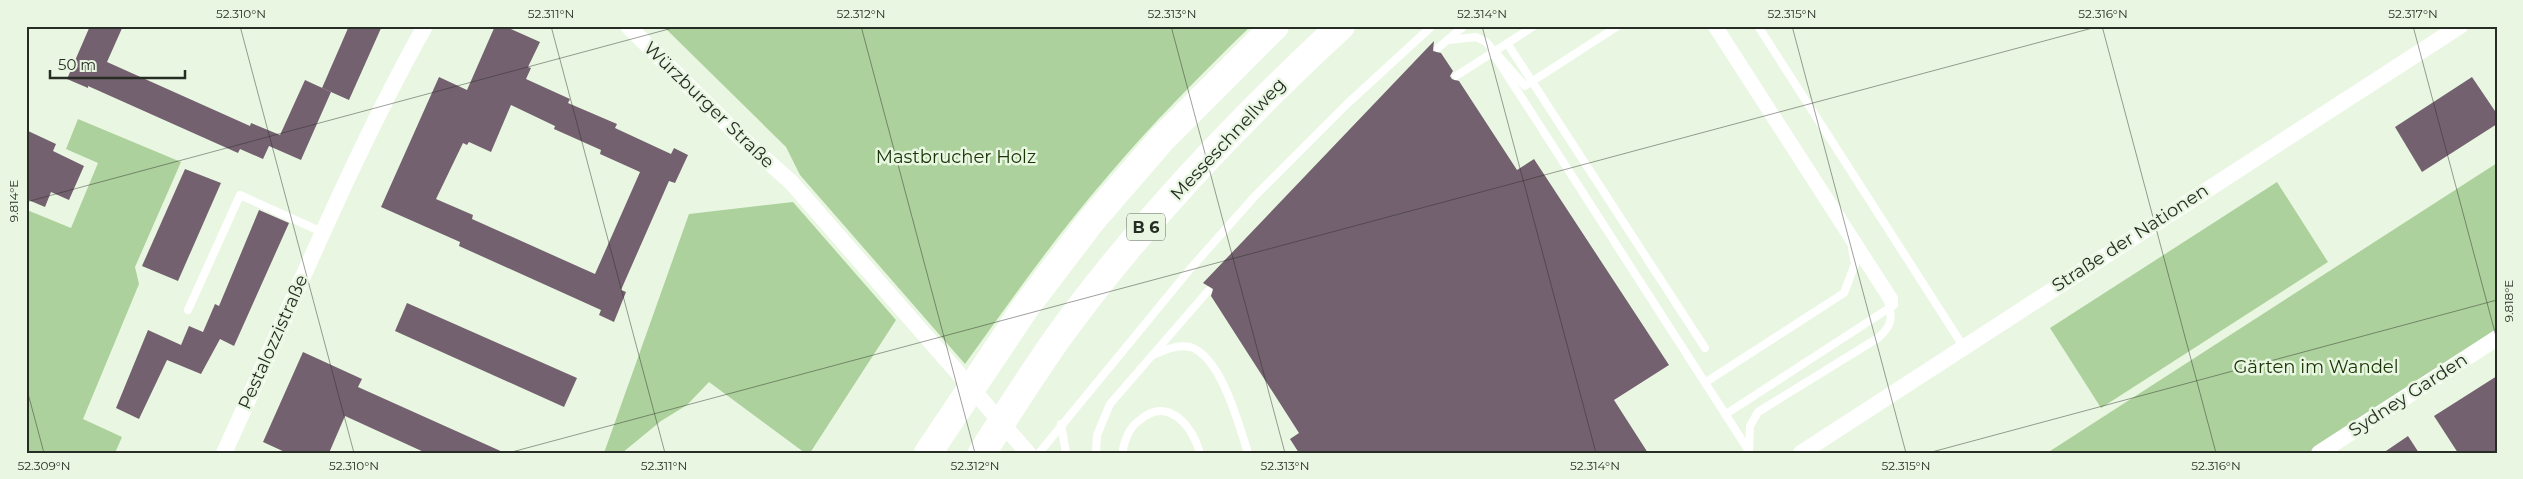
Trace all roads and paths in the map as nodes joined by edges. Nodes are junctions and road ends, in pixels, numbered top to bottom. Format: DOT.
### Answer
graph roads {
  1 [pos="425,26"];
  2 [pos="628,26"];
  3 [pos="1275,26"];
  4 [pos="1341,26"];
  5 [pos="1432,26"];
  6 [pos="1464,26"];
  7 [pos="1534,26"];
  8 [pos="1618,26"];
  9 [pos="1711,26"];
  10 [pos="1719,26"];
  11 [pos="1758,26"];
  12 [pos="2460,26"];
  13 [pos="1448,40"];
  14 [pos="1507,43"];
  15 [pos="1438,48"];
  16 [pos="1493,53"];
  17 [pos="1456,76"];
  18 [pos="322,232"];
  19 [pos="1851,244"];
  20 [pos="1208,291"];
  21 [pos="188,310"];
  22 [pos="2497,338"];
  23 [pos="1963,346"];
  24 [pos="1705,348"];
  25 [pos="1151,356"];
  26 [pos="1706,382"];
  27 [pos="1726,414"];
  28 [pos="1061,424"];
  29 [pos="1749,452"];
  30 [pos="224,453"];
  31 [pos="928,453"];
  32 [pos="982,453"];
  33 [pos="1028,453"];
  34 [pos="1039,453"];
  35 [pos="1066,453"];
  36 [pos="1096,453"];
  37 [pos="1123,453"];
  38 [pos="1200,453"];
  39 [pos="1248,453"];
  40 [pos="1802,453"];
  41 [pos="2319,453"];
  1 -- 18 [label="street, Pestalozzistraße"];
  2 -- 33 [label="street, Würzburger Straße"];
  3 -- 31 [label="highway, B 6"];
  4 -- 32 [label="highway, Messeschnellweg / B 6"];
  5 -- 28 [label="lane"];
  6 -- 13 [label="lane"];
  7 -- 14 [label="lane"];
  8 -- 13 [label="lane"];
  9 -- 19 [label="lane"];
  10 -- 27 [label="lane"];
  11 -- 23 [label="lane"];
  12 -- 23 [label="street, Straße der Nationen"];
  13 -- 15 [label="lane"];
  14 -- 16 [label="lane"];
  14 -- 24 [label="lane"];
  16 -- 17 [label="lane"];
  16 -- 26 [label="lane"];
  18 -- 21 [label="lane"];
  18 -- 30 [label="street, Pestalozzistraße"];
  19 -- 26 [label="lane"];
  19 -- 29 [label="lane"];
  20 -- 25 [label="lane"];
  22 -- 41 [label="street, Sydney Garden"];
  23 -- 40 [label="street, Straße der Nationen"];
  25 -- 36 [label="lane"];
  25 -- 39 [label="lane"];
  26 -- 27 [label="lane"];
  27 -- 29 [label="lane"];
  28 -- 34 [label="lane"];
  28 -- 35 [label="lane"];
  37 -- 38 [label="lane"];
}
